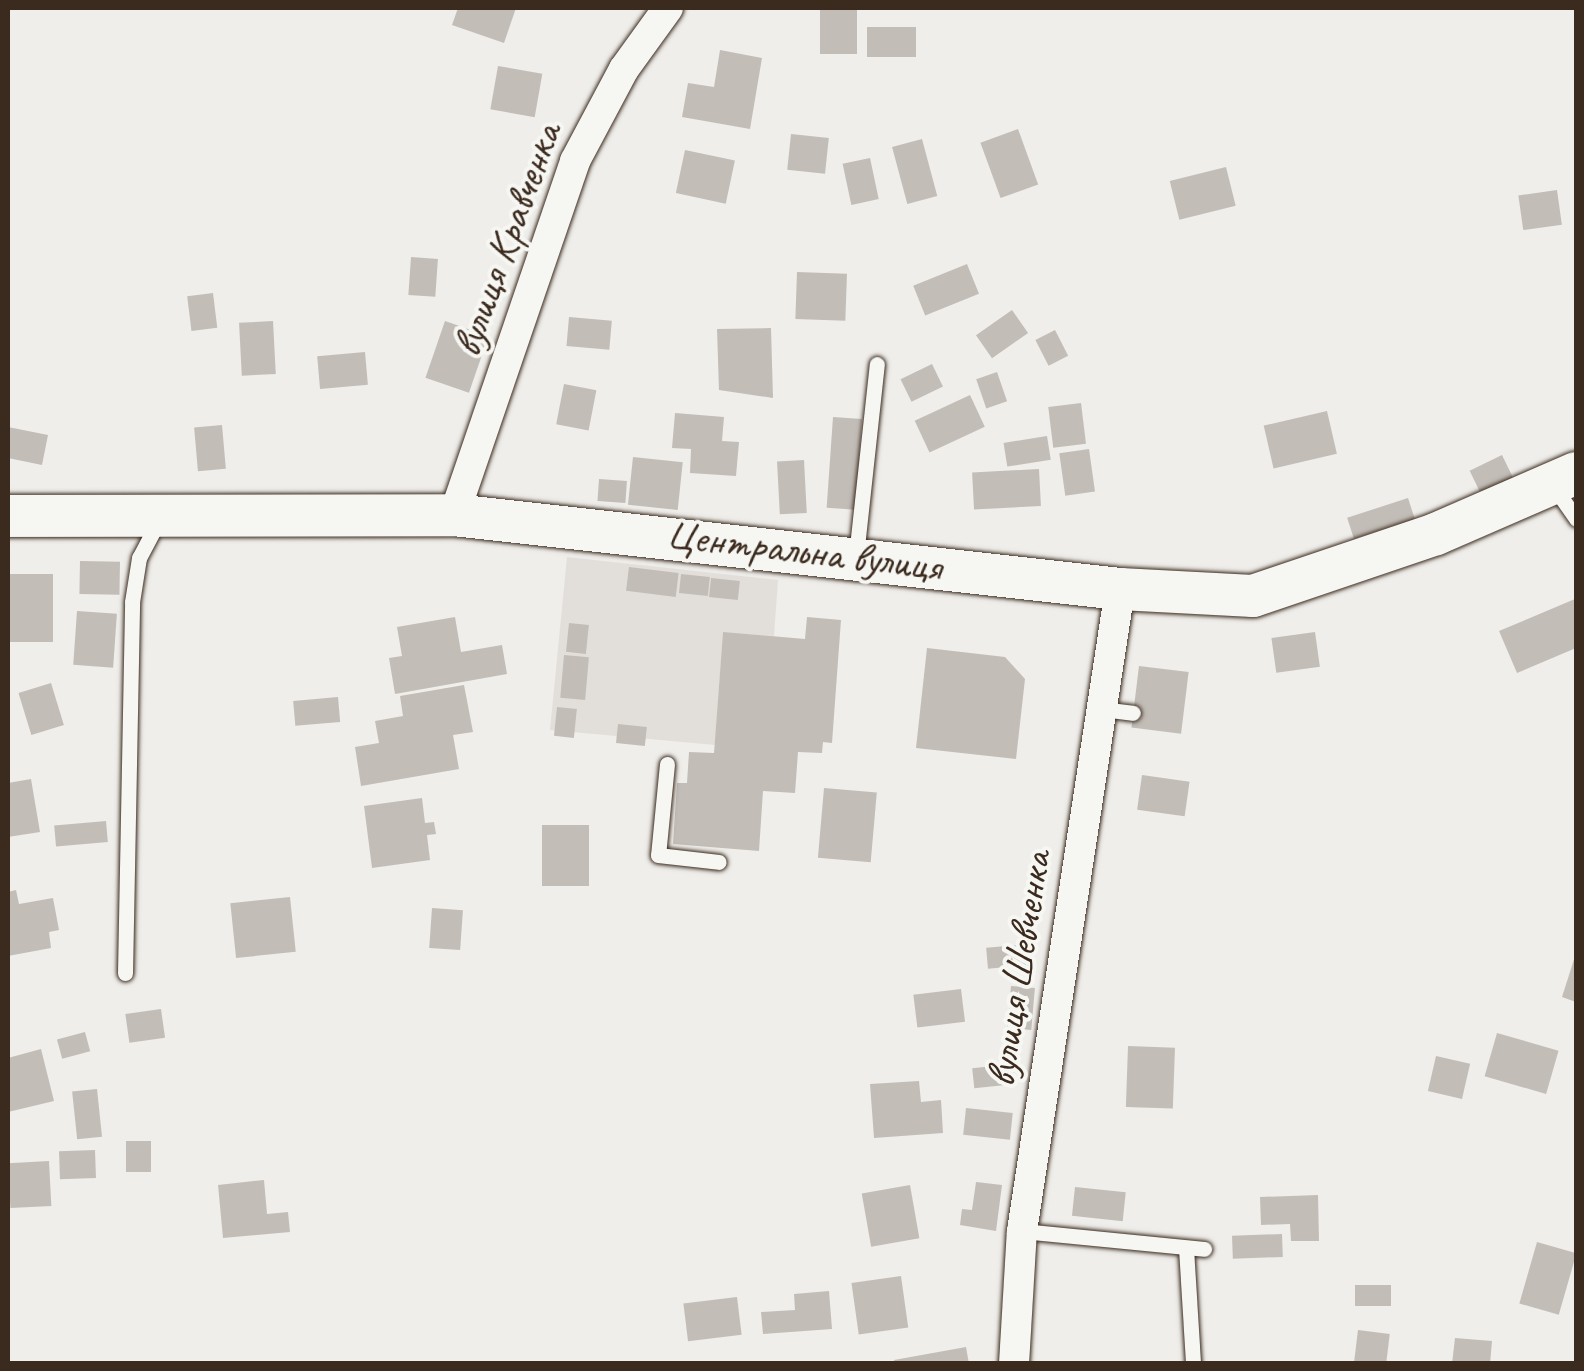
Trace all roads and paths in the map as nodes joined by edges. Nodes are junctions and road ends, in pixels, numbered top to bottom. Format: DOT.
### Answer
graph roads {
  1 [pos="668,8"];
  2 [pos="876,364"];
  3 [pos="1564,479"];
  4 [pos="162,514"];
  5 [pos="454,515"];
  6 [pos="8,516"];
  7 [pos="1576,519"];
  8 [pos="856,556"];
  9 [pos="1120,589"];
  10 [pos="1102,708"];
  11 [pos="1133,713"];
  12 [pos="667,764"];
  13 [pos="719,862"];
  14 [pos="125,973"];
  15 [pos="1022,1231"];
  16 [pos="1186,1248"];
  17 [pos="1204,1249"];
  18 [pos="1014,1364"];
  19 [pos="1193,1364"];
  1 -- 5 [label="street, вулиця Кравченка"];
  2 -- 8 [label="lane"];
  3 -- 7 [label="lane"];
  3 -- 9 [label="street, Центральна вулиця"];
  4 -- 5 [label="street, Центральна вулиця"];
  4 -- 6 [label="street, Центральна вулиця"];
  4 -- 14 [label="lane"];
  5 -- 8 [label="street, Центральна вулиця"];
  8 -- 9 [label="street, Центральна вулиця"];
  9 -- 10 [label="street, вулиця Шевченка"];
  10 -- 11 [label="lane"];
  10 -- 15 [label="street, вулиця Шевченка"];
  12 -- 13 [label="lane"];
  15 -- 16 [label="lane"];
  15 -- 18 [label="street, вулиця Шевченка"];
  16 -- 17 [label="lane"];
  16 -- 19 [label="lane"];
}
